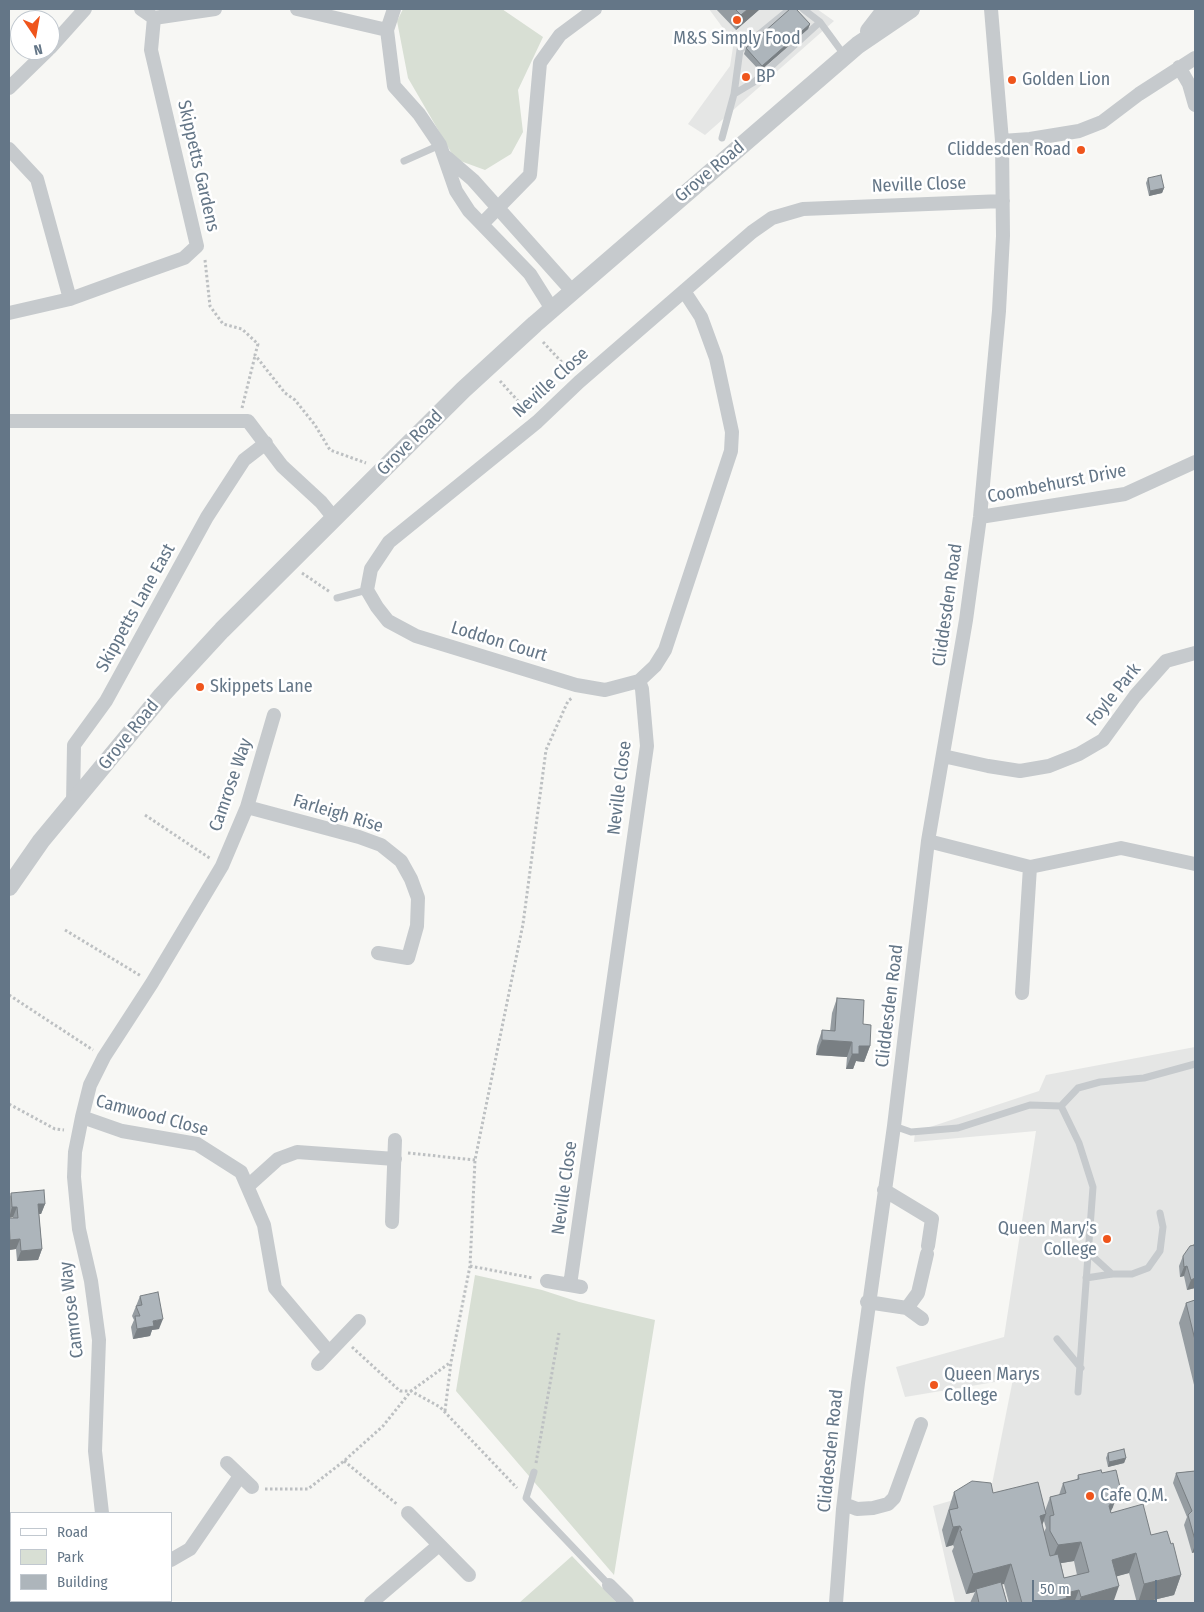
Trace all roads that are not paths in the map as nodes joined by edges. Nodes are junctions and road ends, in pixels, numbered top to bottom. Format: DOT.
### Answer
graph roads {
  1 [pos="85,9"];
  2 [pos="140,9"];
  3 [pos="215,9"];
  4 [pos="297,9"];
  5 [pos="394,9"];
  6 [pos="594,9"];
  7 [pos="790,9"];
  8 [pos="886,9"];
  9 [pos="911,9"];
  10 [pos="984,9"];
  11 [pos="807,10"];
  12 [pos="991,15"];
  13 [pos="154,18"];
  14 [pos="820,22"];
  15 [pos="388,30"];
  16 [pos="60,37"];
  17 [pos="851,51"];
  18 [pos="1195,58"];
  19 [pos="38,60"];
  20 [pos="1179,67"];
  21 [pos="9,88"];
  22 [pos="734,94"];
  23 [pos="1195,105"];
  24 [pos="722,138"];
  25 [pos="1002,140"];
  26 [pos="9,148"];
  27 [pos="442,150"];
  28 [pos="404,161"];
  29 [pos="1004,201"];
  30 [pos="497,209"];
  31 [pos="482,224"];
  32 [pos="684,291"];
  33 [pos="572,292"];
  34 [pos="70,299"];
  35 [pos="552,309"];
  36 [pos="9,313"];
  37 [pos="9,422"];
  38 [pos="266,443"];
  39 [pos="1195,462"];
  40 [pos="980,517"];
  41 [pos="334,518"];
  42 [pos="368,590"];
  43 [pos="337,598"];
  44 [pos="1195,653"];
  45 [pos="639,681"];
  46 [pos="274,715"];
  47 [pos="944,756"];
  48 [pos="73,804"];
  49 [pos="247,807"];
  50 [pos="928,841"];
  51 [pos="1195,864"];
  52 [pos="1030,867"];
  53 [pos="9,887"];
  54 [pos="378,952"];
  55 [pos="1022,992"];
  56 [pos="1195,1064"];
  57 [pos="1061,1106"];
  58 [pos="82,1117"];
  59 [pos="894,1126"];
  60 [pos="248,1186"];
  61 [pos="884,1190"];
  62 [pos="1160,1212"];
  63 [pos="392,1222"];
  64 [pos="1088,1253"];
  65 [pos="1112,1274"];
  66 [pos="1086,1278"];
  67 [pos="546,1281"];
  68 [pos="868,1302"];
  69 [pos="906,1308"];
  70 [pos="922,1319"];
  71 [pos="359,1321"];
  72 [pos="1057,1339"];
  73 [pos="329,1352"];
  74 [pos="318,1364"];
  75 [pos="1081,1368"];
  76 [pos="1078,1392"];
  77 [pos="921,1424"];
  78 [pos="227,1463"];
  79 [pos="534,1472"];
  80 [pos="240,1476"];
  81 [pos="252,1487"];
  82 [pos="844,1504"];
  83 [pos="102,1512"];
  84 [pos="408,1513"];
  85 [pos="439,1545"];
  86 [pos="172,1559"];
  87 [pos="470,1575"];
  88 [pos="609,1585"];
  89 [pos="371,1603"];
  90 [pos="627,1603"];
  91 [pos="836,1603"];
  1 -- 16 [label="street"];
  2 -- 13 [label="street"];
  3 -- 13 [label="street"];
  4 -- 15 [label="street"];
  5 -- 15 [label="street"];
  6 -- 30 [label="street"];
  7 -- 22 [label="lane"];
  8 -- 17 [label="street, Grove Road"];
  9 -- 17 [label="street, Grove Road"];
  10 -- 12 [label="street, Cliddesden Road"];
  11 -- 14 [label="lane"];
  12 -- 25 [label="street, Cliddesden Road"];
  13 -- 34 [label="street, Skippetts Gardens"];
  14 -- 17 [label="lane"];
  14 -- 22 [label="lane"];
  15 -- 27 [label="street"];
  17 -- 33 [label="street, Grove Road"];
  18 -- 20 [label="street"];
  19 -- 21 [label="street"];
  20 -- 23 [label="street"];
  20 -- 25 [label="street"];
  22 -- 24 [label="lane"];
  25 -- 29 [label="street, Cliddesden Road"];
  26 -- 34 [label="street"];
  27 -- 28 [label="lane"];
  27 -- 30 [label="street"];
  27 -- 31 [label="street"];
  29 -- 32 [label="street, Neville Close"];
  29 -- 40 [label="street, Cliddesden Road"];
  30 -- 31 [label="street"];
  30 -- 33 [label="street"];
  31 -- 35 [label="street"];
  32 -- 42 [label="street, Neville Close"];
  32 -- 45 [label="street"];
  33 -- 35 [label="street, Grove Road"];
  34 -- 36 [label="street, Skippetts Gardens"];
  35 -- 41 [label="street, Grove Road"];
  37 -- 38 [label="street"];
  38 -- 41 [label="street"];
  38 -- 48 [label="street, Skippetts Lane East"];
  39 -- 40 [label="street, Coombehurst Drive"];
  40 -- 47 [label="street, Cliddesden Road"];
  41 -- 48 [label="street, Grove Road"];
  42 -- 43 [label="lane"];
  42 -- 45 [label="street, Loddon Court"];
  44 -- 47 [label="street, Foyle Park"];
  45 -- 67 [label="street, Neville Close"];
  46 -- 49 [label="street, Camrose Way"];
  47 -- 50 [label="street, Cliddesden Road"];
  48 -- 53 [label="street, Grove Road"];
  49 -- 54 [label="street, Farleigh Rise"];
  49 -- 58 [label="street, Camrose Way"];
  50 -- 52 [label="street"];
  50 -- 59 [label="street, Cliddesden Road"];
  51 -- 52 [label="street"];
  52 -- 55 [label="street"];
  56 -- 57 [label="lane"];
  57 -- 59 [label="lane"];
  57 -- 64 [label="lane"];
  58 -- 60 [label="street, Camwood Close"];
  58 -- 83 [label="street, Camrose Way"];
  59 -- 61 [label="street, Cliddesden Road"];
  60 -- 63 [label="street"];
  60 -- 73 [label="street, Camwood Close"];
  61 -- 68 [label="street, Cliddesden Road"];
  61 -- 69 [label="street"];
  62 -- 65 [label="lane"];
  64 -- 65 [label="lane"];
  64 -- 66 [label="lane"];
  65 -- 66 [label="lane"];
  66 -- 75 [label="lane"];
  68 -- 69 [label="street"];
  68 -- 82 [label="street, Cliddesden Road"];
  69 -- 70 [label="street"];
  71 -- 73 [label="street"];
  72 -- 75 [label="lane"];
  73 -- 74 [label="street"];
  75 -- 76 [label="lane"];
  77 -- 82 [label="street"];
  78 -- 80 [label="street"];
  79 -- 88 [label="lane"];
  80 -- 81 [label="street"];
  80 -- 86 [label="street"];
  82 -- 91 [label="street, Cliddesden Road"];
  84 -- 85 [label="street"];
  85 -- 87 [label="street"];
  85 -- 89 [label="street"];
  88 -- 90 [label="street"];
}
